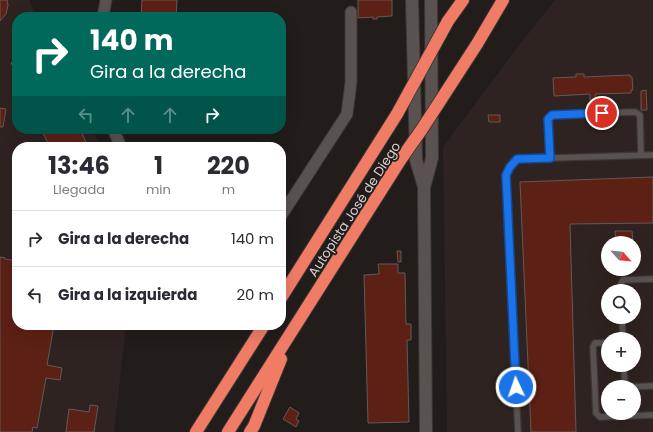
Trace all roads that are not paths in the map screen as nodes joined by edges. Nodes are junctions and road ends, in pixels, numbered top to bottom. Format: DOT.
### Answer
graph roads {
  1 [pos="106,0"];
  2 [pos="412,0"];
  3 [pos="431,0"];
  4 [pos="457,0"];
  5 [pos="463,0"];
  6 [pos="503,0"];
  7 [pos="104,12"];
  8 [pos="351,12"];
  9 [pos="448,21"];
  10 [pos="653,155"];
  11 [pos="641,156"];
  12 [pos="550,158"];
  13 [pos="424,188"];
  14 [pos="286,208"];
  15 [pos="653,279"];
  16 [pos="621,284"];
  17 [pos="286,290"];
  18 [pos="261,330"];
  19 [pos="292,331"];
  20 [pos="601,343"];
  21 [pos="641,386"];
  22 [pos="653,386"];
  23 [pos="641,415"];
  24 [pos="653,415"];
  25 [pos="601,417"];
  26 [pos="196,432"];
  27 [pos="228,432"];
  28 [pos="250,432"];
  29 [pos="426,432"];
  30 [pos="518,432"];
  1 -- 7 [label="street"];
  2 -- 13 [label="street"];
  3 -- 13 [label="street"];
  4 -- 9 [label="highway, Autopista José de Diego"];
  5 -- 9 [label="highway, Autopista José de Diego"];
  6 -- 19 [label="highway, Autopista José de Diego, bridge"];
  8 -- 14 [label="street"];
  9 -- 17 [label="highway, Autopista José de Diego, bridge"];
  10 -- 11 [label="lane"];
  11 -- 12 [label="lane"];
  11 -- 12 [label="lane"];
  12 -- 30 [label="lane"];
  13 -- 29 [label="street"];
  15 -- 16 [label="lane"];
  18 -- 26 [label="highway"];
  19 -- 27 [label="highway, Autopista José de Diego"];
  19 -- 28 [label="highway"];
  20 -- 25 [label="lane"];
  21 -- 22 [label="lane"];
  23 -- 24 [label="lane"];
}
